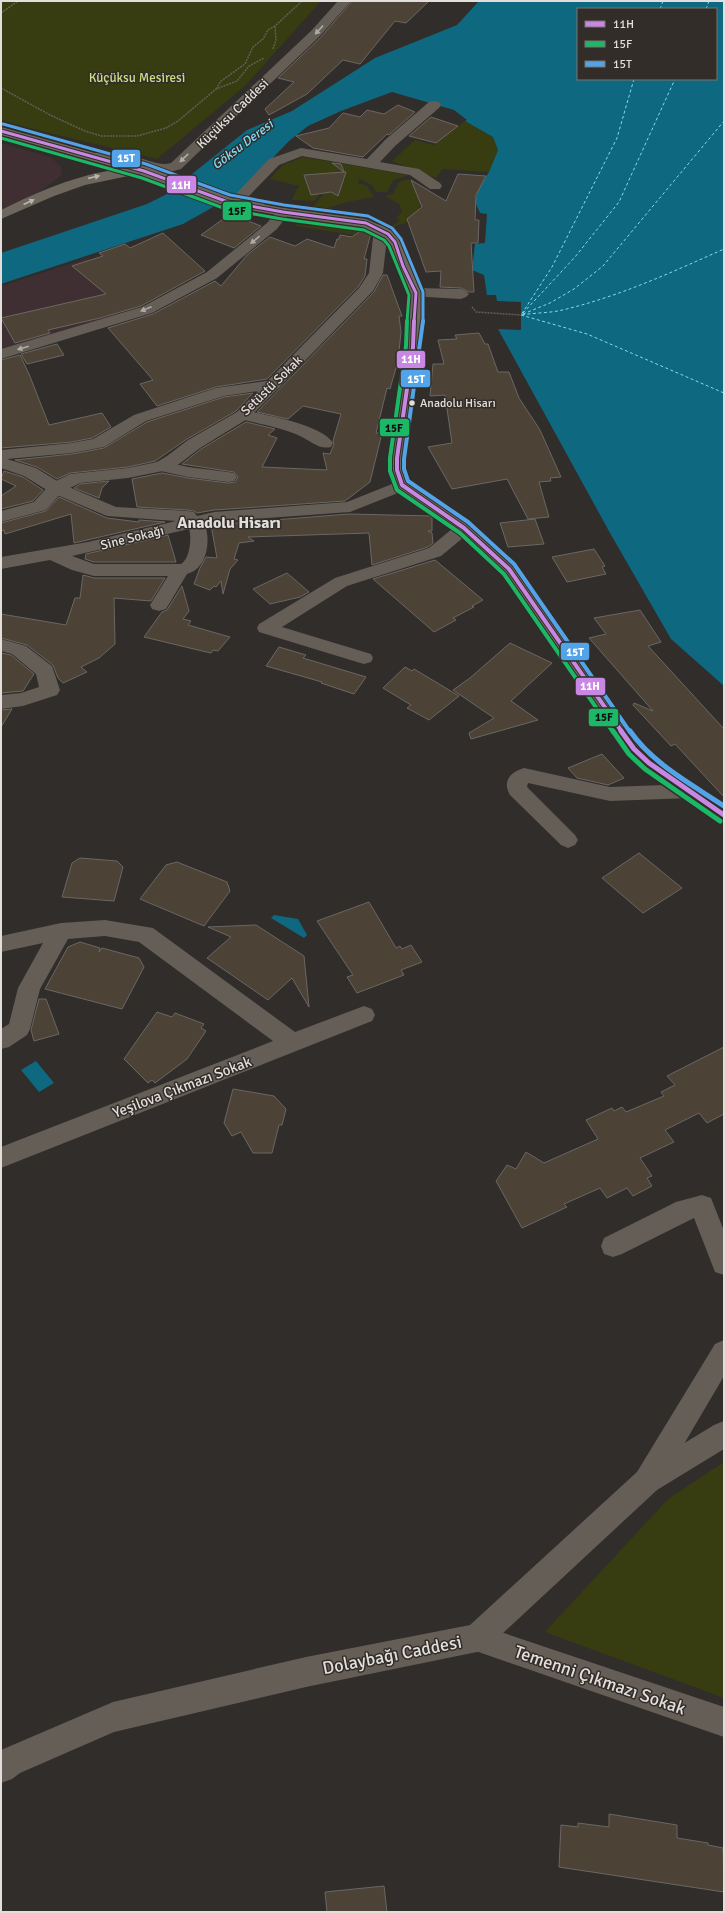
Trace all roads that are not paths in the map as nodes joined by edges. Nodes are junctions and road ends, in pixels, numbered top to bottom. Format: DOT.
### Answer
graph roads {
  1 [pos="345,1"];
  2 [pos="434,105"];
  3 [pos="1,131"];
  4 [pos="66,149"];
  5 [pos="95,157"];
  6 [pos="370,164"];
  7 [pos="144,171"];
  8 [pos="435,186"];
  9 [pos="57,189"];
  10 [pos="260,208"];
  11 [pos="283,212"];
  12 [pos="1,215"];
  13 [pos="381,229"];
  14 [pos="416,293"];
  15 [pos="461,294"];
  16 [pos="1,354"];
  17 [pos="273,385"];
  18 [pos="243,415"];
  19 [pos="325,443"];
  20 [pos="45,450"];
  21 [pos="1,455"];
  22 [pos="1,463"];
  23 [pos="162,466"];
  24 [pos="30,472"];
  25 [pos="228,477"];
  26 [pos="402,485"];
  27 [pos="56,488"];
  28 [pos="1,517"];
  29 [pos="214,517"];
  30 [pos="195,521"];
  31 [pos="464,528"];
  32 [pos="51,554"];
  33 [pos="1,563"];
  34 [pos="181,570"];
  35 [pos="159,605"];
  36 [pos="1,645"];
  37 [pos="364,658"];
  38 [pos="1,702"];
  39 [pos="691,792"];
  40 [pos="724,816"];
  41 [pos="568,840"];
  42 [pos="61,931"];
  43 [pos="1,944"];
  44 [pos="364,1015"];
  45 [pos="1,1040"];
  46 [pos="293,1043"];
  47 [pos="1,1158"];
  48 [pos="613,1246"];
  49 [pos="724,1264"];
  50 [pos="724,1352"];
  51 [pos="724,1434"];
  52 [pos="647,1481"];
  53 [pos="477,1638"];
  54 [pos="724,1722"];
  55 [pos="1,1768"];
  1 -- 5 [label="street, Küçüksu Caddesi, one-way"];
  2 -- 6 [label="street"];
  3 -- 4 [label="main road"];
  4 -- 5 [label="main road"];
  4 -- 9 [label="main road"];
  5 -- 7 [label="main road"];
  6 -- 8 [label="street"];
  6 -- 10 [label="street"];
  9 -- 7 [label="main road, one-way"];
  7 -- 10 [label="main road"];
  12 -- 9 [label="main road, one-way"];
  10 -- 11 [label="main road"];
  11 -- 13 [label="main road"];
  11 -- 16 [label="street, one-way"];
  13 -- 14 [label="main road"];
  13 -- 17 [label="street, Setüstü Sokak"];
  14 -- 15 [label="street"];
  14 -- 26 [label="main road"];
  17 -- 18 [label="street, Setüstü Sokak"];
  17 -- 20 [label="street"];
  18 -- 19 [label="street"];
  18 -- 23 [label="street, Setüstü Sokak"];
  20 -- 21 [label="street"];
  20 -- 24 [label="street"];
  22 -- 24 [label="street"];
  23 -- 25 [label="street"];
  23 -- 27 [label="street, Setüstü Sokak"];
  24 -- 27 [label="street"];
  26 -- 29 [label="street, Sine Sokağı"];
  26 -- 31 [label="main road"];
  27 -- 28 [label="street"];
  27 -- 29 [label="street"];
  29 -- 30 [label="street, Sine Sokağı"];
  30 -- 32 [label="street, Sine Sokağı"];
  30 -- 34 [label="street"];
  31 -- 37 [label="street"];
  31 -- 39 [label="main road"];
  32 -- 33 [label="street, Sine Sokağı"];
  32 -- 34 [label="street"];
  34 -- 35 [label="street"];
  36 -- 38 [label="street"];
  39 -- 40 [label="main road"];
  39 -- 41 [label="street"];
  42 -- 43 [label="street"];
  42 -- 45 [label="street"];
  42 -- 46 [label="street"];
  44 -- 46 [label="street, Yeşilova Çıkmazı Sokak"];
  46 -- 47 [label="street, Yeşilova Çıkmazı Sokak"];
  48 -- 49 [label="street"];
  50 -- 52 [label="street"];
  51 -- 52 [label="street, Dolaybağı Caddesi"];
  52 -- 53 [label="street, Dolaybağı Caddesi"];
  53 -- 54 [label="street, Temenni Çıkmazı Sokak"];
  53 -- 55 [label="street, Dolaybağı Caddesi"];
}
